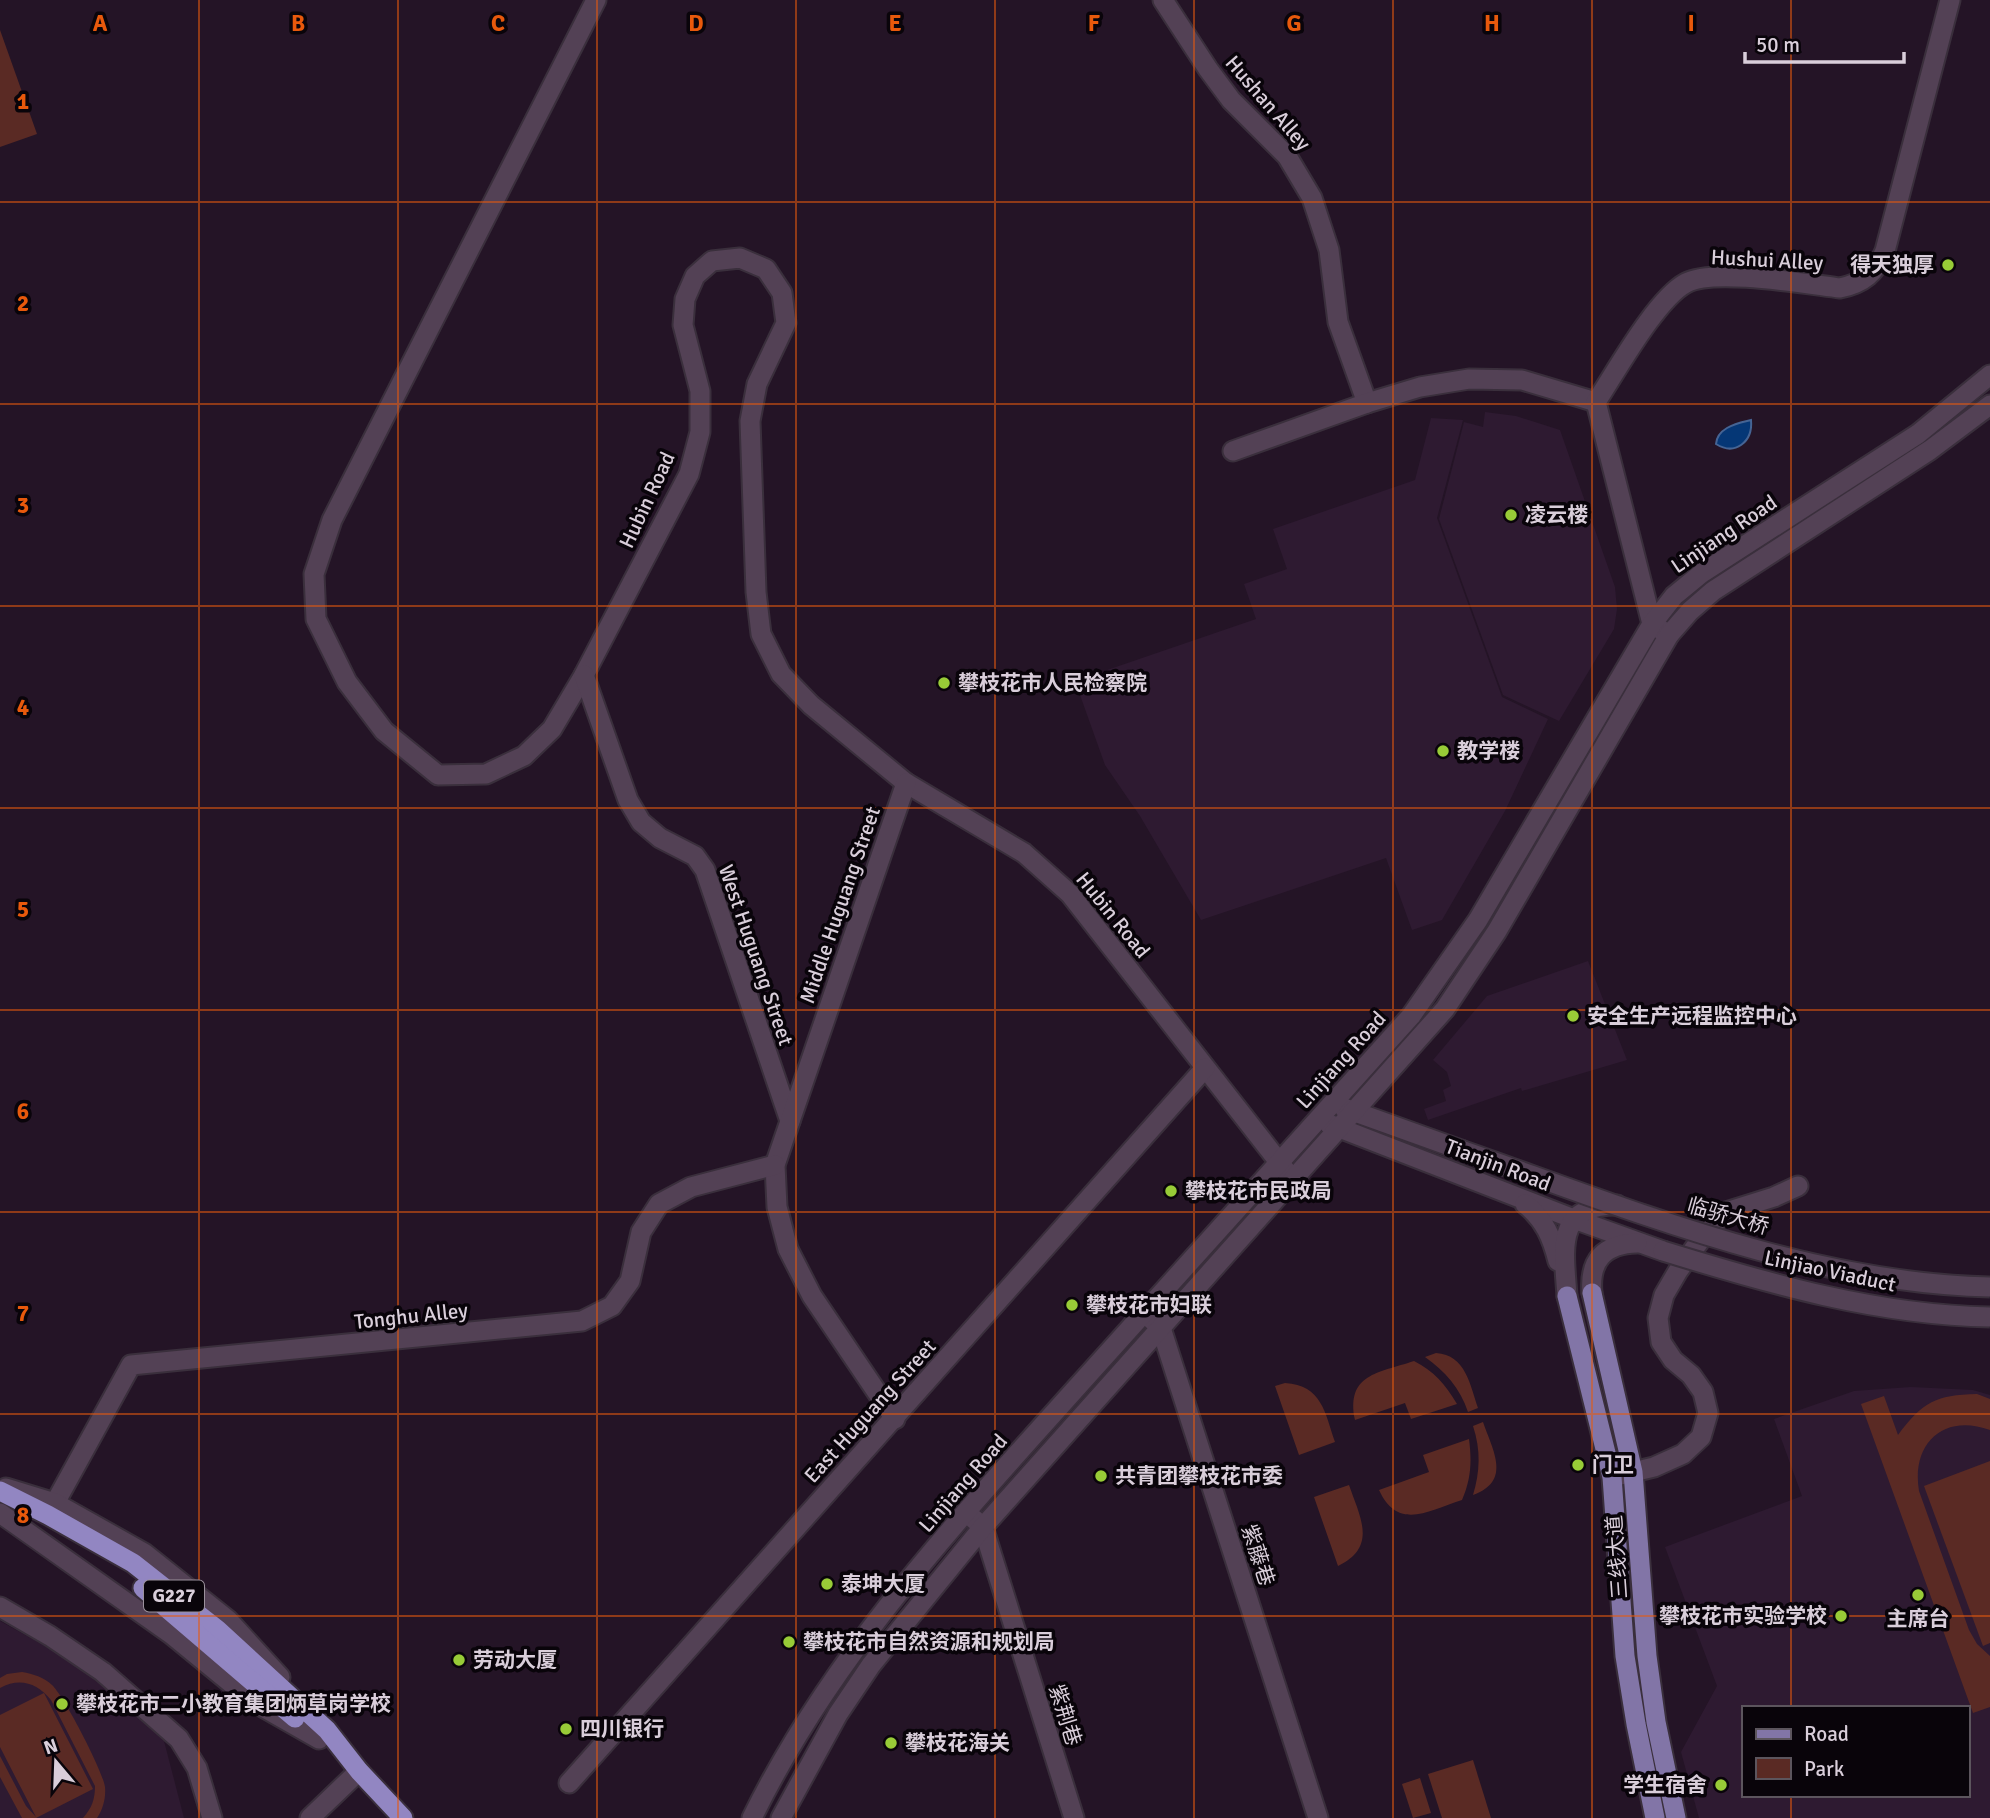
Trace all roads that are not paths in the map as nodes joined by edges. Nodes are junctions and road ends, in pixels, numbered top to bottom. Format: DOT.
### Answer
graph roads {
  1 [pos="596,0"];
  2 [pos="1163,0"];
  3 [pos="1950,0"];
  4 [pos="1990,375"];
  5 [pos="1596,402"];
  6 [pos="1367,403"];
  7 [pos="1990,405"];
  8 [pos="1233,450"];
  9 [pos="1652,624"];
  10 [pos="1670,635"];
  11 [pos="584,675"];
  12 [pos="906,783"];
  13 [pos="1205,1068"];
  14 [pos="1332,1104"];
  15 [pos="1354,1112"];
  16 [pos="1318,1120"];
  17 [pos="790,1121"];
  18 [pos="1339,1128"];
  19 [pos="1279,1163"];
  20 [pos="775,1165"];
  21 [pos="1293,1180"];
  22 [pos="1798,1186"];
  23 [pos="1509,1192"];
  24 [pos="1617,1205"];
  25 [pos="1574,1219"];
  26 [pos="1639,1243"];
  27 [pos="1663,1251"];
  28 [pos="1990,1287"];
  29 [pos="1592,1293"];
  30 [pos="1567,1296"];
  31 [pos="1144,1313"];
  32 [pos="1990,1317"];
  33 [pos="1161,1328"];
  34 [pos="895,1419"];
  35 [pos="1633,1472"];
  36 [pos="1612,1477"];
  37 [pos="0,1486"];
  38 [pos="0,1492"];
  39 [pos="55,1503"];
  40 [pos="0,1505"];
  41 [pos="966,1512"];
  42 [pos="0,1513"];
  43 [pos="983,1527"];
  44 [pos="0,1607"];
  45 [pos="323,1734"];
  46 [pos="355,1775"];
  47 [pos="569,1783"];
  48 [pos="212,1818"];
  49 [pos="310,1818"];
  50 [pos="387,1818"];
  51 [pos="403,1818"];
  52 [pos="752,1818"];
  53 [pos="781,1818"];
  54 [pos="1074,1818"];
  55 [pos="1318,1818"];
  56 [pos="1655,1818"];
  57 [pos="1676,1818"];
  1 -- 11 [label="street, Hubin Road"];
  2 -- 6 [label="street, Hushan Alley"];
  3 -- 5 [label="street, Hushui Alley"];
  4 -- 9 [label="street, Linjiang Road"];
  5 -- 6 [label="street"];
  5 -- 9 [label="street"];
  6 -- 8 [label="street"];
  7 -- 10 [label="street, Linjiang Road"];
  9 -- 10 [label="street"];
  9 -- 14 [label="street, Linjiang Road"];
  10 -- 15 [label="street, Linjiang Road"];
  11 -- 12 [label="street, Hubin Road"];
  11 -- 17 [label="street, West Huguang Street"];
  12 -- 13 [label="street, Hubin Road"];
  12 -- 17 [label="street, Middle Huguang Street"];
  13 -- 19 [label="street, Hubin Road"];
  13 -- 34 [label="street, East Huguang Street"];
  14 -- 15 [label="street, 临骄大桥"];
  14 -- 16 [label="street, Linjiang Road"];
  15 -- 18 [label="street, Linjiang Road"];
  15 -- 24 [label="street, 临骄大桥, bridge"];
  16 -- 18 [label="street, Tianjin Road"];
  16 -- 19 [label="street, Linjiang Road"];
  17 -- 20 [label="street, Middle Huguang Street"];
  18 -- 21 [label="street, Linjiang Road"];
  18 -- 23 [label="street, Tianjin Road"];
  19 -- 21 [label="street, Hubin Road"];
  19 -- 31 [label="street, Linjiang Road"];
  20 -- 34 [label="street"];
  20 -- 39 [label="street, Tonghu Alley"];
  21 -- 33 [label="street, Linjiang Road"];
  22 -- 35 [label="street"];
  23 -- 25 [label="street, Tianjin Road"];
  23 -- 30 [label="street"];
  24 -- 25 [label="street, bridge"];
  24 -- 28 [label="street, 临骄大桥, bridge"];
  25 -- 26 [label="street, Tianjin Road"];
  25 -- 30 [label="street"];
  26 -- 27 [label="street, Tianjin Road"];
  26 -- 29 [label="street"];
  27 -- 32 [label="street, Linjiao Viaduct, bridge"];
  29 -- 35 [label="main road, 三线大道"];
  30 -- 36 [label="main road, 三线大道"];
  31 -- 33 [label="street"];
  31 -- 41 [label="street, Linjiang Road"];
  33 -- 43 [label="street, Linjiang Road"];
  33 -- 55 [label="street, 紫藤巷"];
  34 -- 47 [label="street, East Huguang Street"];
  35 -- 36 [label="street"];
  35 -- 57 [label="main road, 三线大道"];
  36 -- 56 [label="main road, 三线大道"];
  37 -- 39 [label="street, G227"];
  38 -- 45 [label="highway, G227"];
  39 -- 45 [label="street, G227"];
  40 -- 45 [label="highway, G227"];
  41 -- 43 [label="street"];
  41 -- 52 [label="street, Linjiang Road"];
  42 -- 45 [label="street, G227"];
  43 -- 53 [label="street, Linjiang Road"];
  43 -- 54 [label="street, 紫荆巷"];
  44 -- 48 [label="street"];
  45 -- 46 [label="highway, G227"];
  46 -- 49 [label="street"];
  46 -- 50 [label="highway, G227"];
  46 -- 51 [label="highway, G227"];
}
